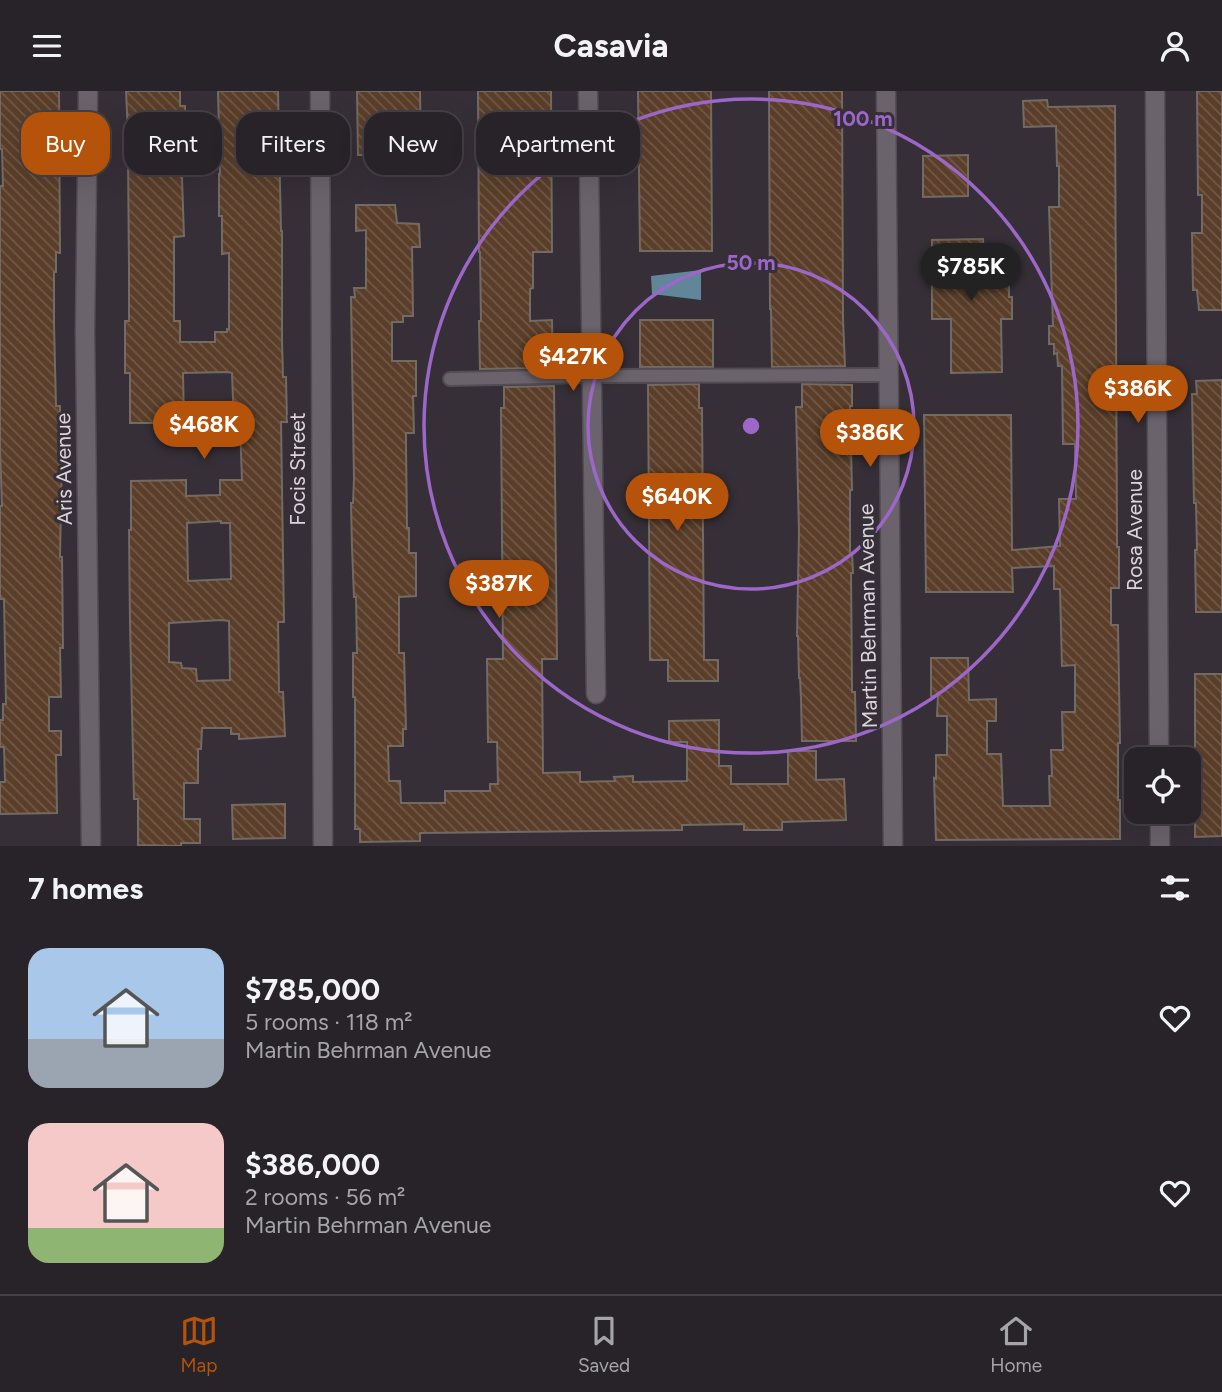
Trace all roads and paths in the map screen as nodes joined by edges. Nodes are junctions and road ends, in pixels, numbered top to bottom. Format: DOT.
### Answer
graph roads {
  1 [pos="88,91"];
  2 [pos="320,91"];
  3 [pos="588,91"];
  4 [pos="886,91"];
  5 [pos="1155,91"];
  6 [pos="889,375"];
  7 [pos="592,376"];
  8 [pos="450,379"];
  9 [pos="596,694"];
  10 [pos="1159,747"];
  11 [pos="1160,824"];
  12 [pos="91,846"];
  13 [pos="323,846"];
  14 [pos="893,846"];
  15 [pos="1160,846"];
  1 -- 12 [label="street, Aris Avenue"];
  2 -- 13 [label="street, Focis Street"];
  3 -- 7 [label="street"];
  4 -- 6 [label="street, Martin Behrman Avenue"];
  5 -- 10 [label="street, Rosa Avenue"];
  6 -- 7 [label="lane"];
  6 -- 14 [label="street, Martin Behrman Avenue"];
  7 -- 8 [label="lane"];
  7 -- 9 [label="street"];
  11 -- 15 [label="street"];
}
